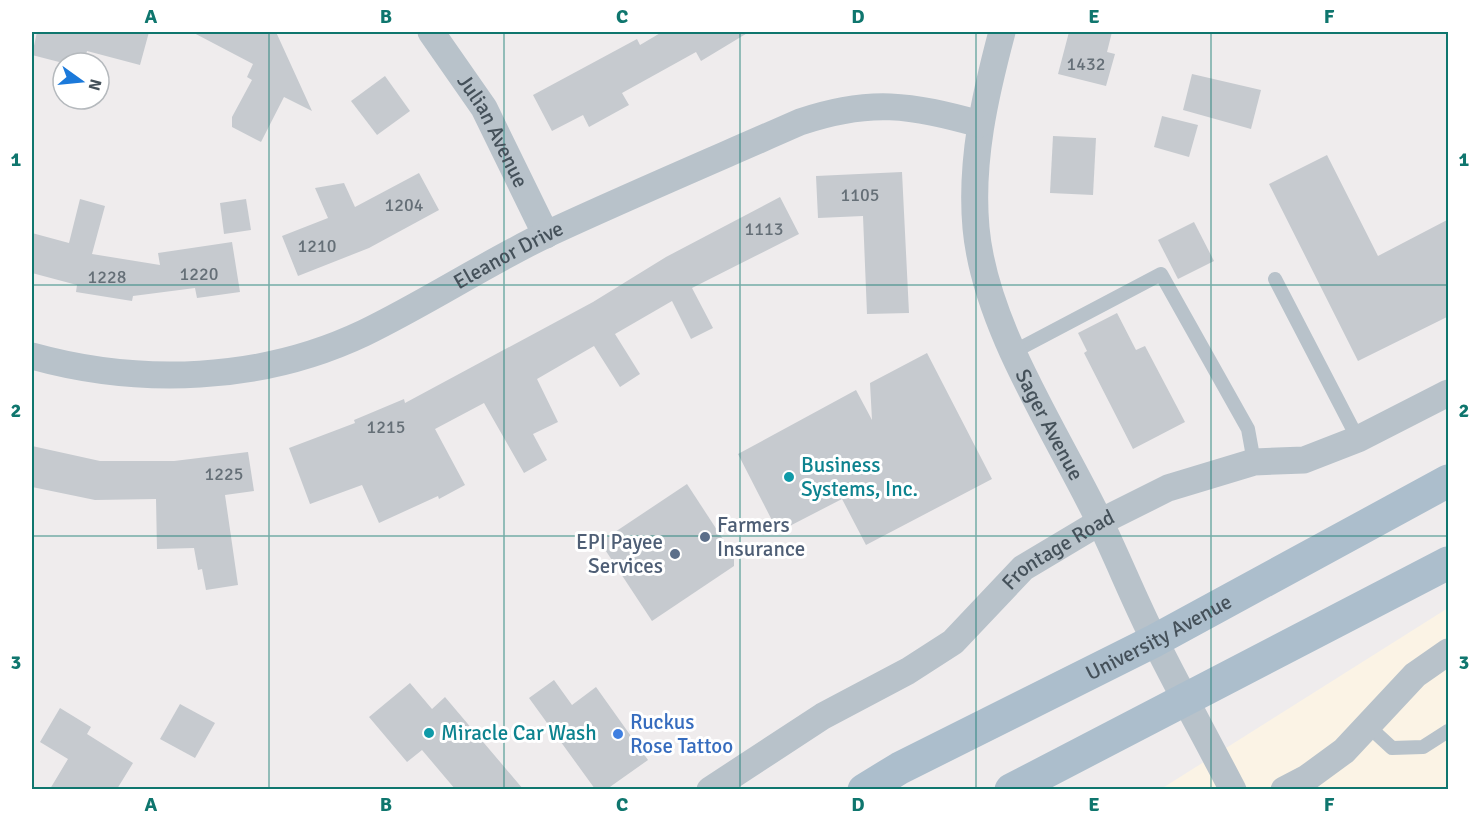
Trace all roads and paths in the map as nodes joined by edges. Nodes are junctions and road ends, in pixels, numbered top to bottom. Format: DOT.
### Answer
graph roads {
  1 [pos="431,32"];
  2 [pos="1002,32"];
  3 [pos="980,124"];
  4 [pos="546,235"];
  5 [pos="1275,279"];
  6 [pos="1013,352"];
  7 [pos="32,356"];
  8 [pos="1449,393"];
  9 [pos="1358,439"];
  10 [pos="1254,462"];
  11 [pos="1449,481"];
  12 [pos="1101,522"];
  13 [pos="1449,563"];
  14 [pos="1154,641"];
  15 [pos="1449,652"];
  16 [pos="1185,699"];
  17 [pos="1367,725"];
  18 [pos="1449,731"];
  19 [pos="1294,787"];
  20 [pos="710,789"];
  21 [pos="864,789"];
  22 [pos="1011,789"];
  23 [pos="1233,789"];
  1 -- 4 [label="street, Julian Avenue"];
  2 -- 3 [label="street, Sager Avenue"];
  3 -- 4 [label="street, Eleanor Drive"];
  3 -- 6 [label="street, Sager Avenue"];
  4 -- 7 [label="street, Eleanor Drive"];
  5 -- 9 [label="lane"];
  6 -- 10 [label="lane"];
  6 -- 12 [label="street, Sager Avenue"];
  8 -- 9 [label="street, Frontage Road"];
  9 -- 10 [label="street, Frontage Road"];
  10 -- 12 [label="street, Frontage Road"];
  11 -- 14 [label="main road, University Avenue"];
  12 -- 14 [label="street, Sager Avenue"];
  12 -- 20 [label="street, Frontage Road"];
  13 -- 16 [label="main road"];
  14 -- 16 [label="street, Sager Avenue"];
  14 -- 21 [label="main road, University Avenue"];
  15 -- 17 [label="street"];
  16 -- 22 [label="main road"];
  16 -- 23 [label="street, Sager Avenue"];
  17 -- 18 [label="lane"];
  17 -- 19 [label="street"];
}
